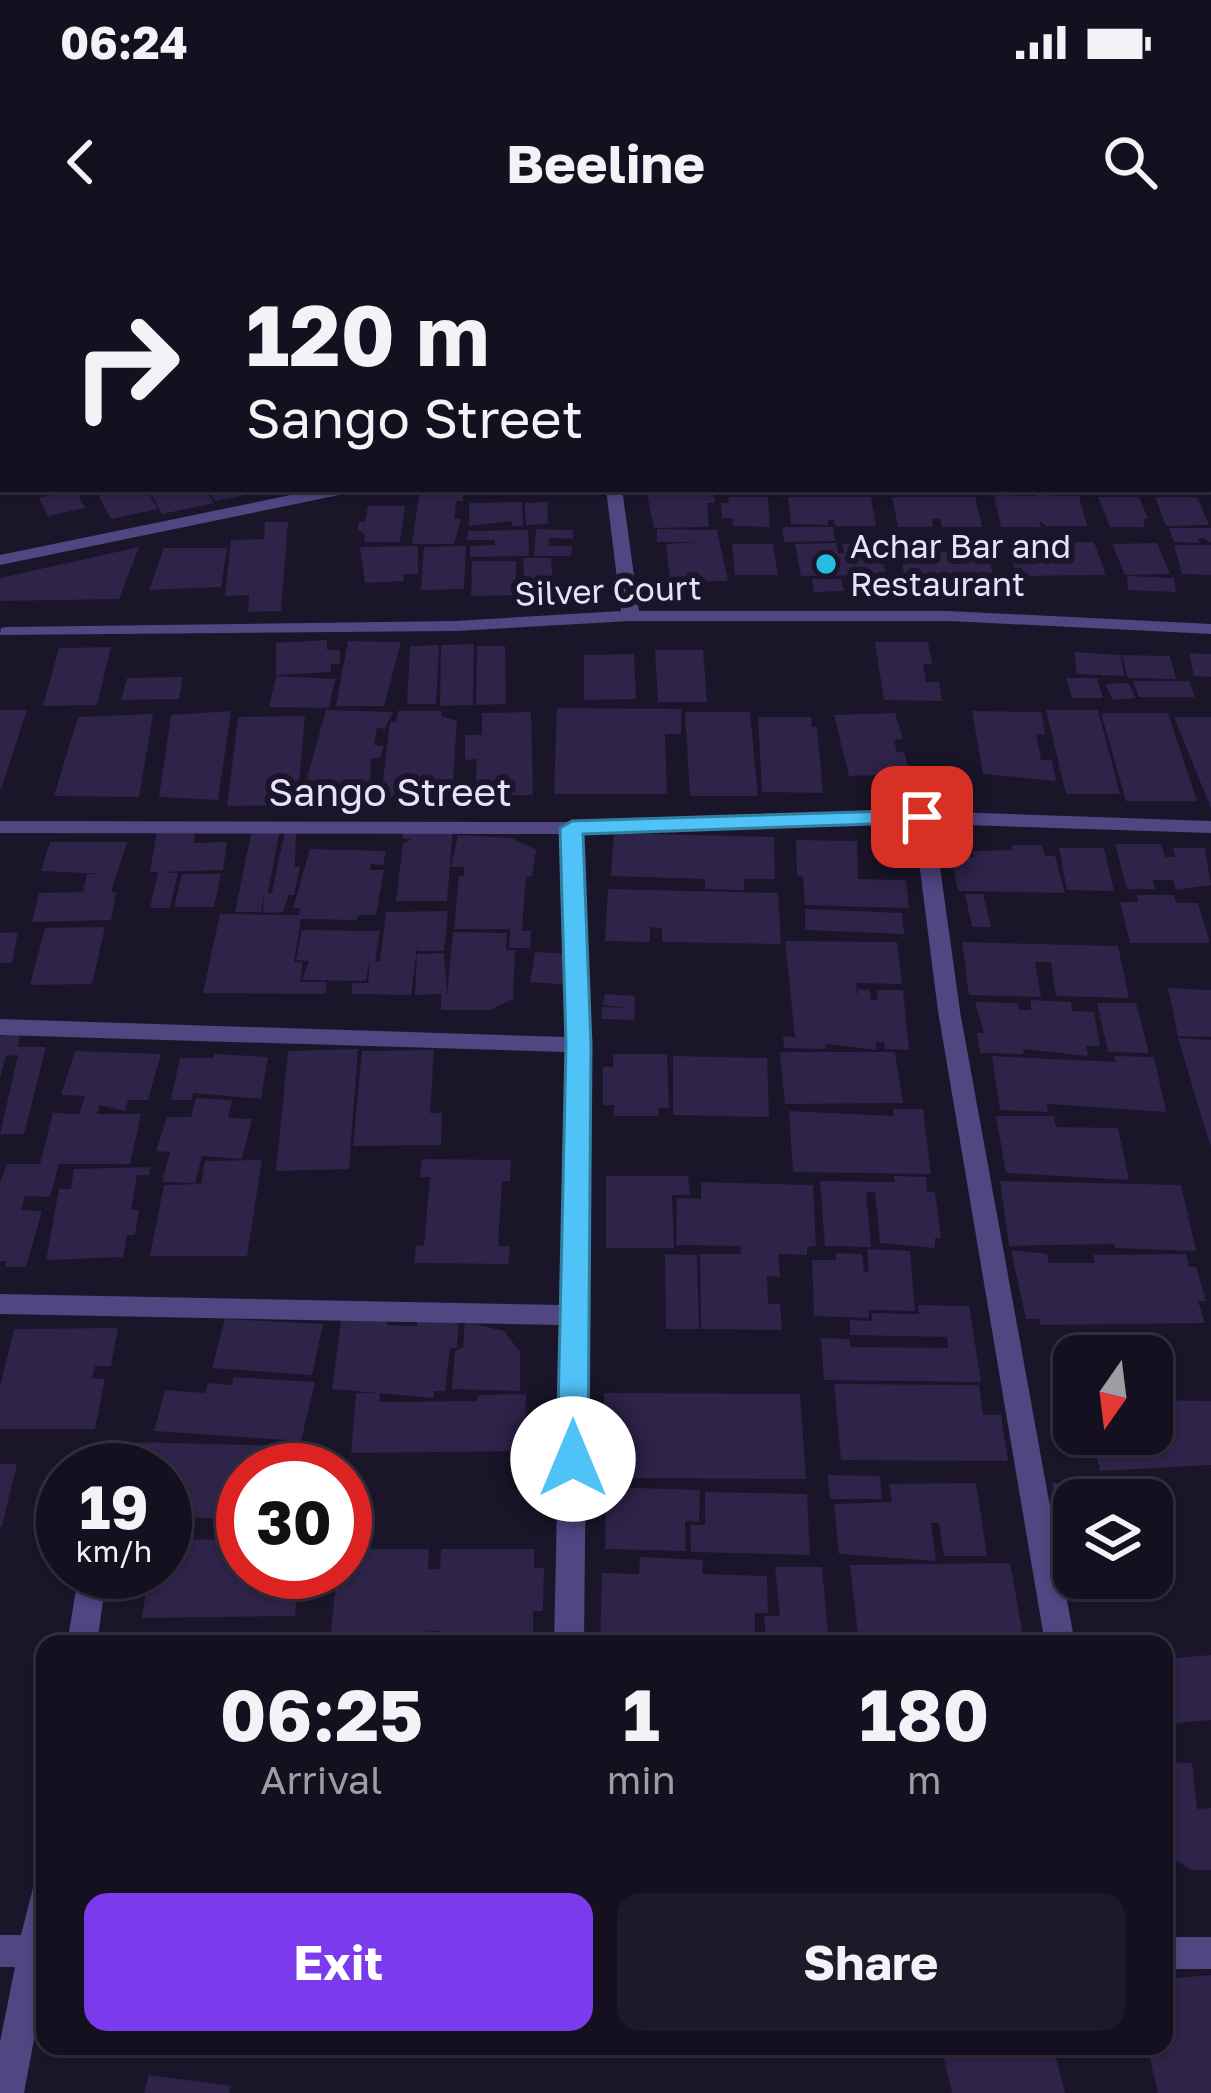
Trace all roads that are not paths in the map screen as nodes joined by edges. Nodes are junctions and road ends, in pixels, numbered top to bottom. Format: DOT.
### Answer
graph roads {
  1 [pos="329,492"];
  2 [pos="614,492"];
  3 [pos="0,560"];
  4 [pos="631,616"];
  5 [pos="1211,629"];
  6 [pos="7,632"];
  7 [pos="922,817"];
  8 [pos="0,827"];
  9 [pos="1211,827"];
  10 [pos="572,828"];
  11 [pos="0,1028"];
  12 [pos="578,1045"];
  13 [pos="0,1304"];
  14 [pos="572,1315"];
  15 [pos="89,1599"];
  16 [pos="83,1635"];
  17 [pos="569,1635"];
  18 [pos="1058,1635"];
  19 [pos="0,1951"];
  20 [pos="36,1951"];
  21 [pos="1211,1952"];
  22 [pos="1173,1953"];
  23 [pos="36,1973"];
  24 [pos="8,2093"];
  1 -- 3 [label="street"];
  2 -- 4 [label="street"];
  4 -- 5 [label="street, Silver Court"];
  4 -- 6 [label="street, Silver Court"];
  7 -- 9 [label="street, Sango Street"];
  7 -- 10 [label="street, Sango Street"];
  7 -- 18 [label="street"];
  8 -- 10 [label="street, Sango Street"];
  10 -- 12 [label="street"];
  11 -- 12 [label="street"];
  12 -- 14 [label="street"];
  13 -- 14 [label="street"];
  14 -- 17 [label="street"];
  15 -- 16 [label="street"];
  19 -- 20 [label="street"];
  21 -- 22 [label="street"];
  23 -- 24 [label="street"];
}
